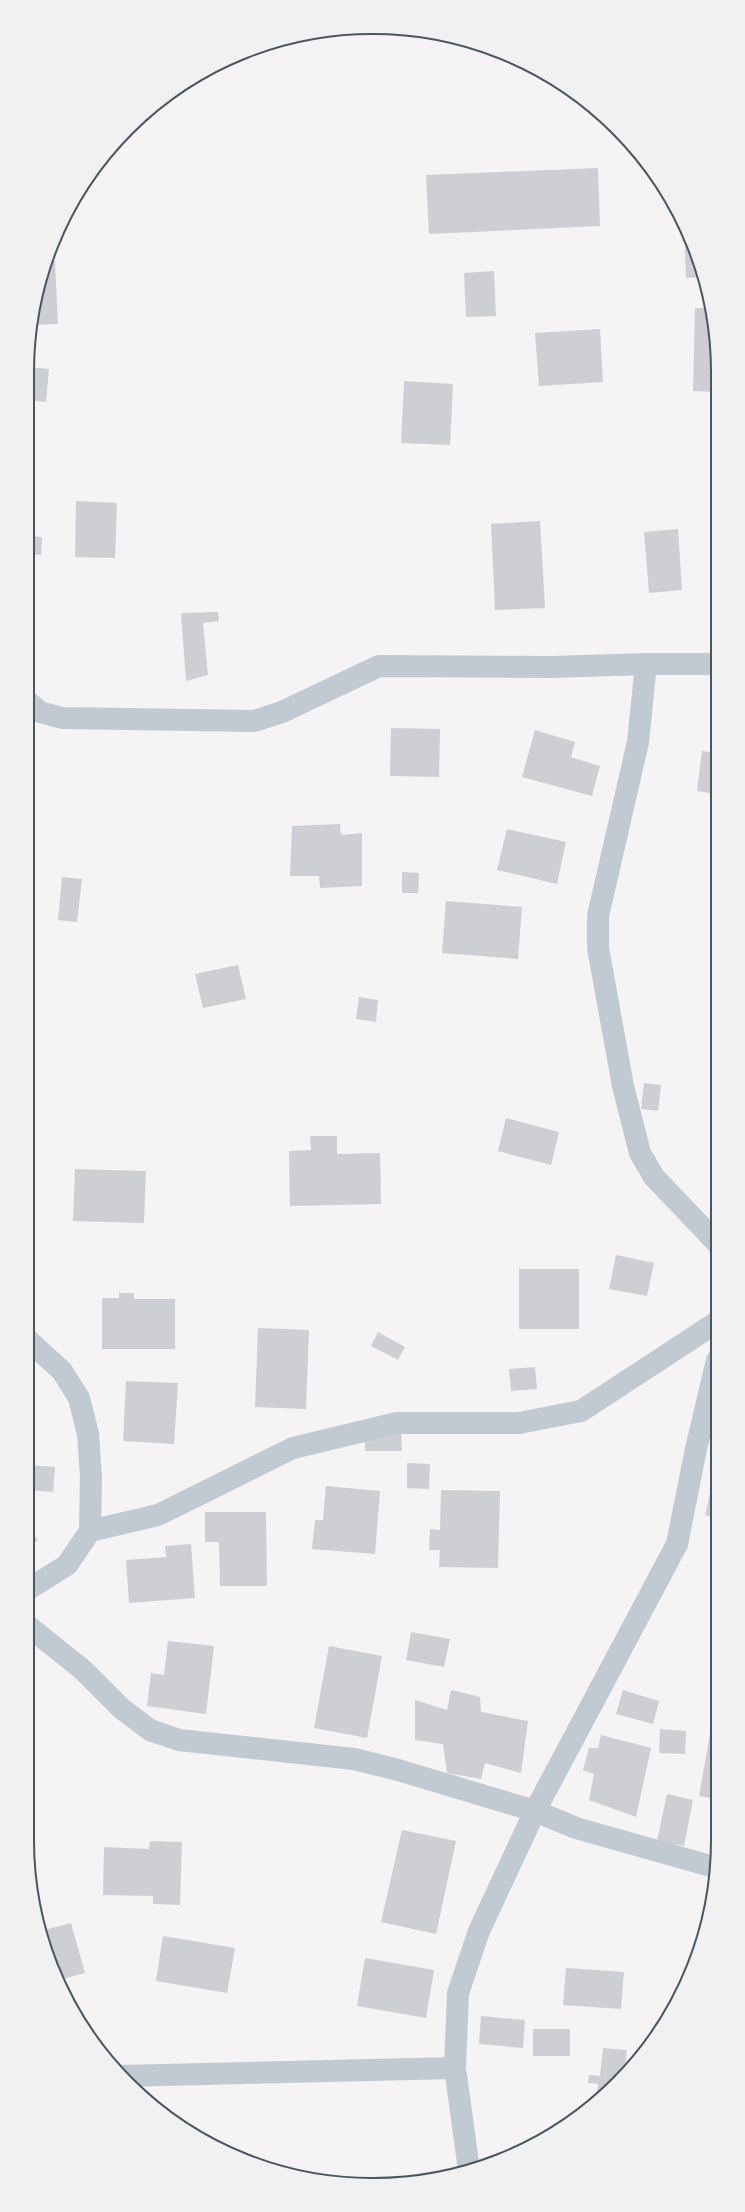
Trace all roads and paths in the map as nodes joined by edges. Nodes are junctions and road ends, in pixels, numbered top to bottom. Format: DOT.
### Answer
graph roads {
  1 [pos="646,664"];
  2 [pos="711,664"];
  3 [pos="34,707"];
  4 [pos="711,1237"];
  5 [pos="711,1326"];
  6 [pos="34,1345"];
  7 [pos="711,1385"];
  8 [pos="90,1531"];
  9 [pos="34,1586"];
  10 [pos="34,1631"];
  11 [pos="535,1811"];
  12 [pos="710,1866"];
  13 [pos="455,2068"];
  14 [pos="130,2076"];
  15 [pos="468,2164"];
  1 -- 2 [label="street"];
  1 -- 3 [label="street"];
  1 -- 4 [label="street"];
  5 -- 8 [label="street"];
  6 -- 8 [label="street"];
  7 -- 11 [label="street"];
  8 -- 9 [label="street"];
  10 -- 11 [label="street"];
  11 -- 12 [label="street"];
  11 -- 13 [label="street"];
  13 -- 14 [label="street"];
  13 -- 15 [label="street"];
}
